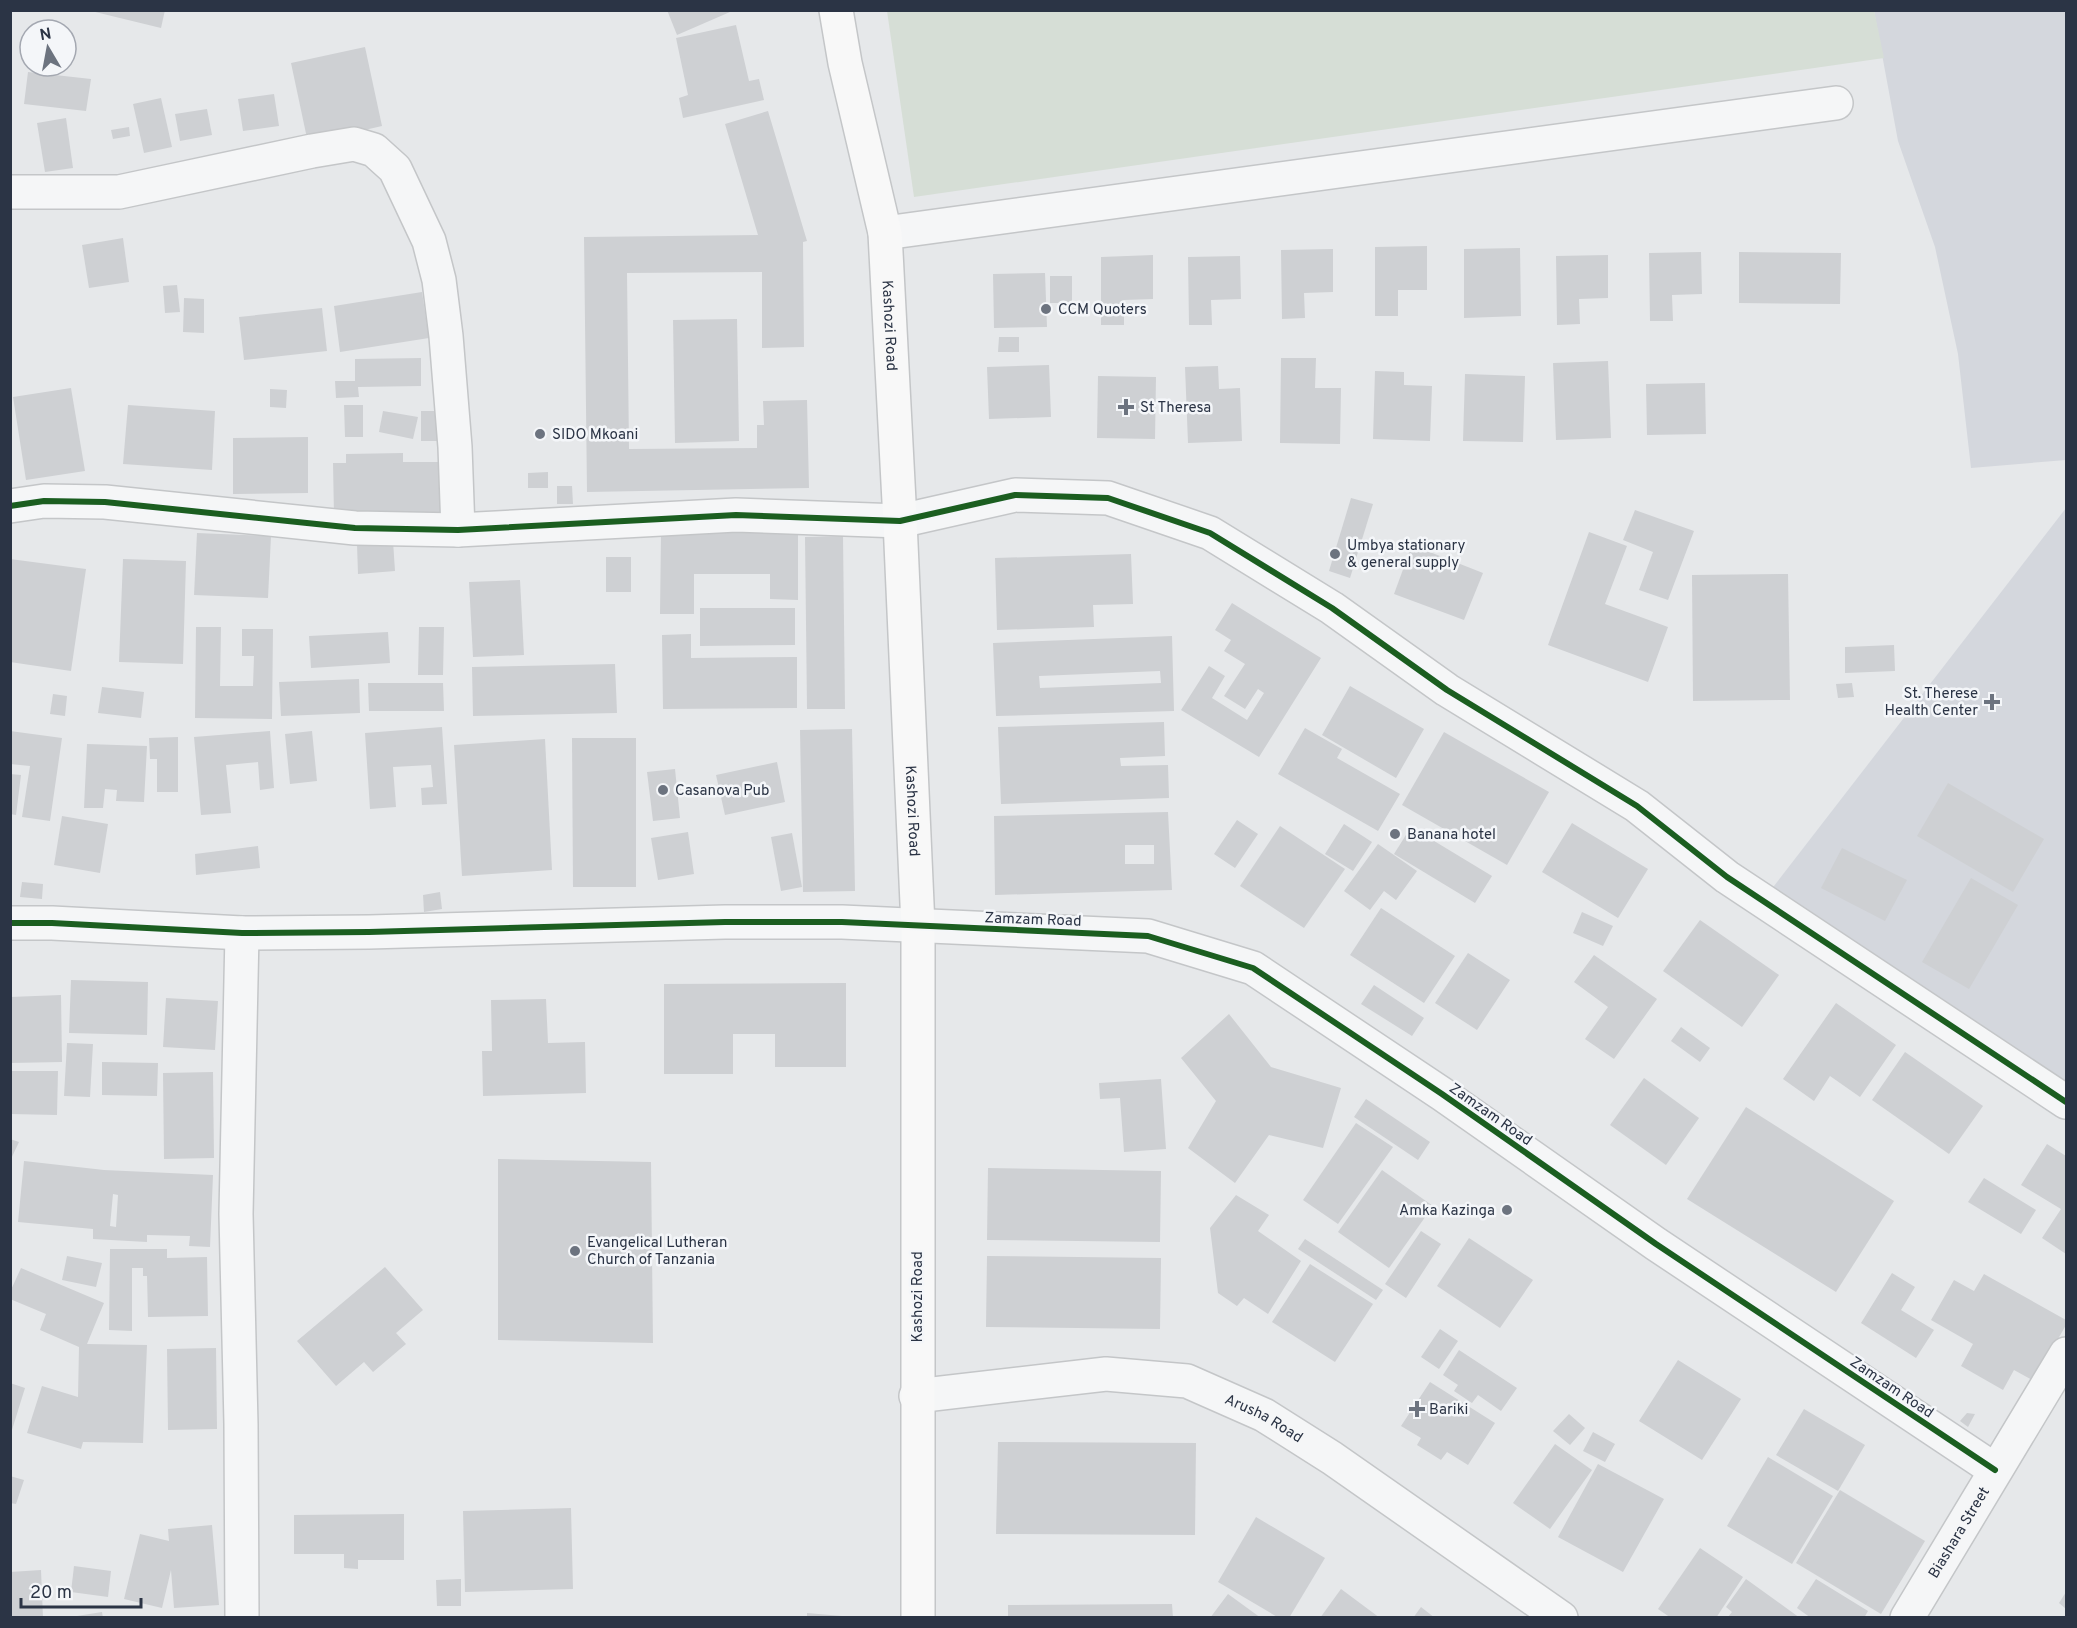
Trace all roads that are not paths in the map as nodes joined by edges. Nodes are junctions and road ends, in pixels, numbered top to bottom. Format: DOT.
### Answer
graph roads {
  1 [pos="836,10"];
  2 [pos="1836,103"];
  3 [pos="10,192"];
  4 [pos="885,233"];
  5 [pos="10,507"];
  6 [pos="900,521"];
  7 [pos="458,530"];
  8 [pos="10,923"];
  9 [pos="918,926"];
  10 [pos="242,933"];
  11 [pos="2067,1102"];
  12 [pos="2067,1354"];
  13 [pos="916,1396"];
  14 [pos="1995,1470"];
  15 [pos="242,1617"];
  16 [pos="918,1617"];
  17 [pos="1561,1617"];
  18 [pos="1907,1617"];
  1 -- 4 [label="main road, Kashozi Road"];
  2 -- 4 [label="street"];
  3 -- 7 [label="street"];
  4 -- 6 [label="main road, Kashozi Road"];
  5 -- 7 [label="street"];
  6 -- 7 [label="street"];
  6 -- 9 [label="main road, Kashozi Road"];
  6 -- 11 [label="street"];
  8 -- 10 [label="street, Zamzam Road"];
  9 -- 10 [label="street, Zamzam Road"];
  9 -- 13 [label="main road, Kashozi Road"];
  9 -- 14 [label="street, Zamzam Road"];
  10 -- 15 [label="street"];
  12 -- 14 [label="street, Biashara Street"];
  13 -- 16 [label="main road, Kashozi Road"];
  13 -- 17 [label="street, Arusha Road"];
  14 -- 18 [label="street, Biashara Street"];
}
